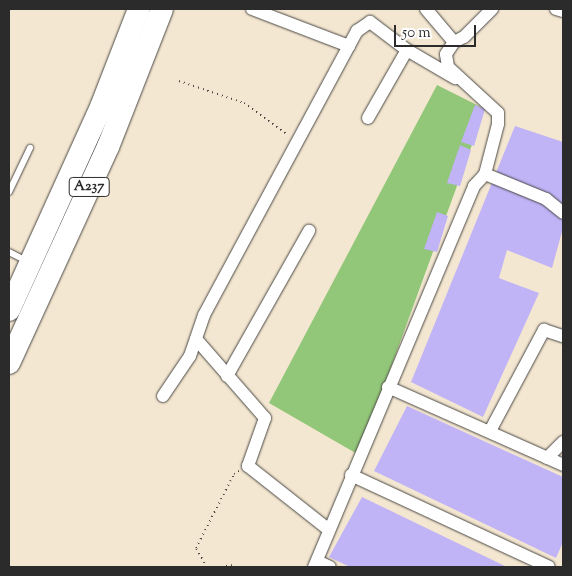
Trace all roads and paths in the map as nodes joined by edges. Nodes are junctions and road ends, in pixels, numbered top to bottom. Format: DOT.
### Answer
graph roads {
  1 [pos="252,9"];
  2 [pos="426,9"];
  3 [pos="492,9"];
  4 [pos="556,9"];
  5 [pos="147,11"];
  6 [pos="563,11"];
  7 [pos="454,42"];
  8 [pos="349,46"];
  9 [pos="407,50"];
  10 [pos="179,81"];
  11 [pos="464,83"];
  12 [pos="368,118"];
  13 [pos="297,142"];
  14 [pos="30,148"];
  15 [pos="485,174"];
  16 [pos="9,192"];
  17 [pos="563,213"];
  18 [pos="308,231"];
  19 [pos="9,252"];
  20 [pos="30,263"];
  21 [pos="9,310"];
  22 [pos="563,336"];
  23 [pos="196,339"];
  24 [pos="9,363"];
  25 [pos="227,376"];
  26 [pos="388,387"];
  27 [pos="163,396"];
  28 [pos="490,431"];
  29 [pos="563,442"];
  30 [pos="547,458"];
  31 [pos="563,465"];
  32 [pos="248,466"];
  33 [pos="351,474"];
  34 [pos="329,530"];
  35 [pos="316,564"];
  36 [pos="232,565"];
  37 [pos="208,567"];
  38 [pos="221,567"];
  39 [pos="330,567"];
  40 [pos="548,567"];
  1 -- 8 [label="street"];
  2 -- 7 [label="street"];
  3 -- 7 [label="street"];
  4 -- 6 [label="street"];
  5 -- 20 [label="highway, A237"];
  5 -- 24 [label="highway, A237"];
  7 -- 11 [label="street"];
  8 -- 9 [label="street"];
  8 -- 13 [label="street"];
  9 -- 11 [label="street"];
  9 -- 12 [label="street"];
  10 -- 13 [label="path"];
  11 -- 15 [label="street"];
  13 -- 23 [label="street"];
  14 -- 16 [label="lane"];
  15 -- 17 [label="street"];
  15 -- 26 [label="street"];
  18 -- 25 [label="street"];
  19 -- 20 [label="lane"];
  20 -- 21 [label="highway, A237"];
  22 -- 28 [label="street"];
  23 -- 25 [label="street"];
  23 -- 27 [label="street"];
  25 -- 32 [label="street"];
  26 -- 28 [label="street"];
  26 -- 33 [label="street"];
  28 -- 30 [label="street"];
  29 -- 30 [label="street"];
  30 -- 31 [label="street"];
  32 -- 34 [label="street"];
  32 -- 37 [label="path"];
  33 -- 34 [label="street"];
  33 -- 40 [label="street"];
  34 -- 35 [label="street"];
  35 -- 39 [label="street"];
  36 -- 38 [label="path"];
}
